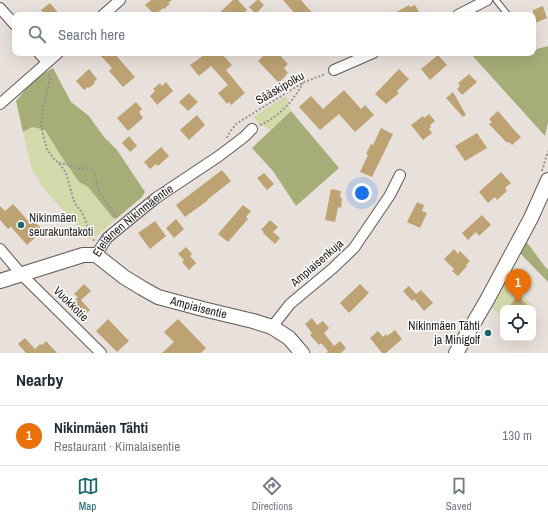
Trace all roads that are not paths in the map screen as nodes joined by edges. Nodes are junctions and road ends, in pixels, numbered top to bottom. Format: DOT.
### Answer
graph roads {
  1 [pos="120,0"];
  2 [pos="487,0"];
  3 [pos="496,0"];
  4 [pos="0,8"];
  5 [pos="106,12"];
  6 [pos="464,12"];
  7 [pos="506,12"];
  8 [pos="12,22"];
  9 [pos="42,56"];
  10 [pos="54,56"];
  11 [pos="367,56"];
  12 [pos="47,62"];
  13 [pos="334,70"];
  14 [pos="0,104"];
  15 [pos="252,129"];
  16 [pos="400,175"];
  17 [pos="548,180"];
  18 [pos="95,248"];
  19 [pos="0,249"];
  20 [pos="22,275"];
  21 [pos="0,281"];
  22 [pos="272,327"];
  23 [pos="101,353"];
  24 [pos="302,353"];
  25 [pos="456,353"];
  1 -- 5 [label="street"];
  2 -- 6 [label="street"];
  3 -- 7 [label="lane"];
  4 -- 8 [label="street"];
  9 -- 12 [label="street"];
  10 -- 12 [label="street"];
  11 -- 13 [label="street"];
  12 -- 14 [label="street"];
  15 -- 18 [label="street, Eteläinen Nikinmäentie"];
  16 -- 22 [label="street, Ampiaisenkuja"];
  17 -- 25 [label="street"];
  18 -- 20 [label="street, Eteläinen Nikinmäentie"];
  18 -- 22 [label="street, Ampiaisentie"];
  19 -- 20 [label="street, Vuokkotie"];
  20 -- 21 [label="street, Eteläinen Nikinmäentie"];
  20 -- 23 [label="street, Vuokkotie"];
  22 -- 24 [label="street, Ampiaisentie"];
}
